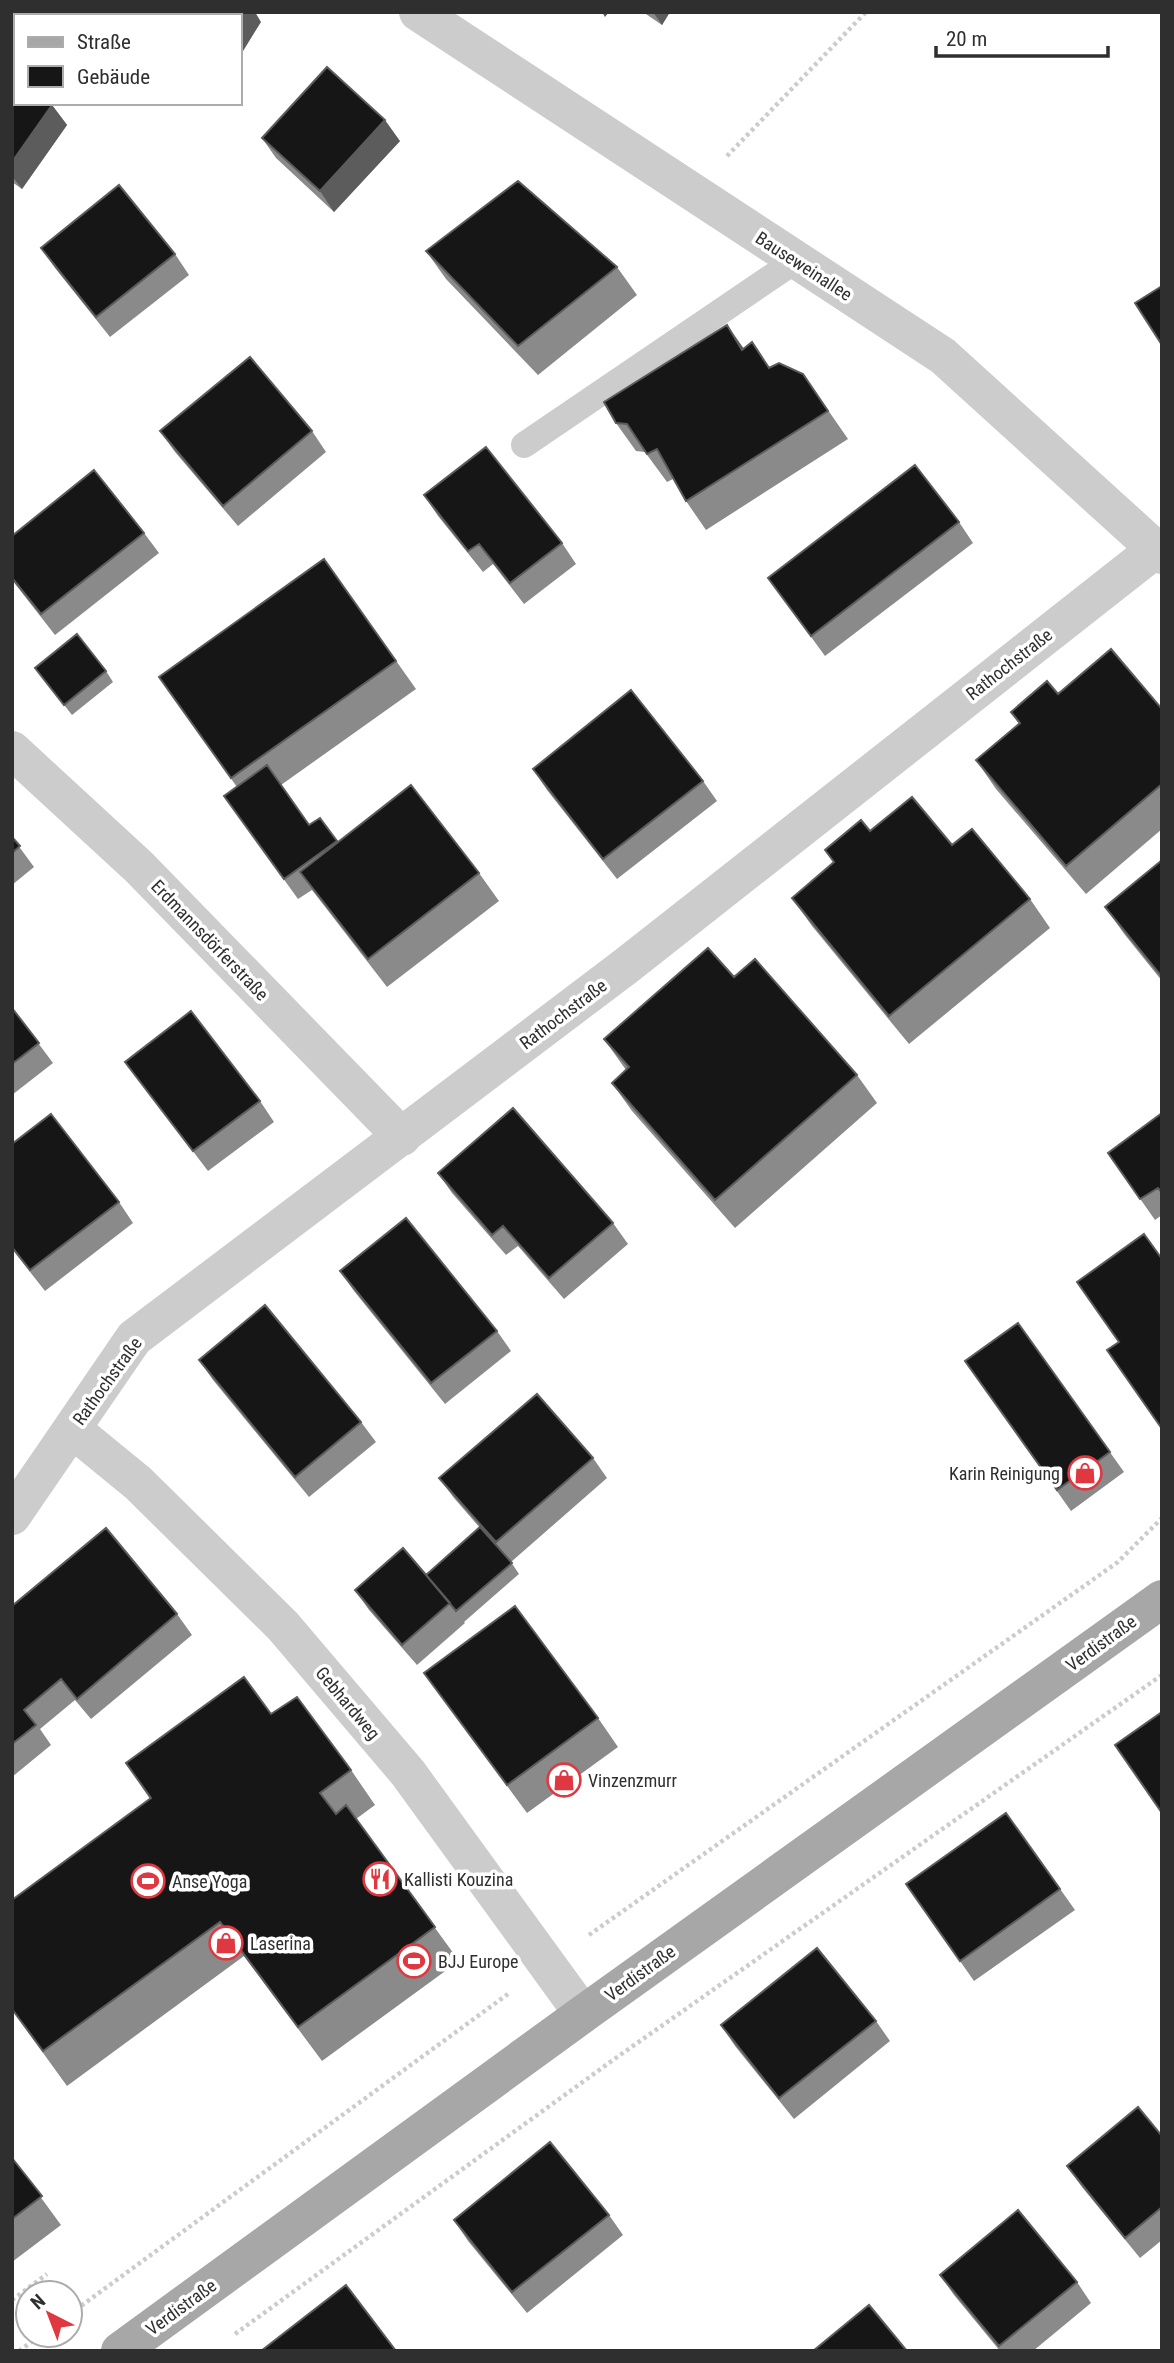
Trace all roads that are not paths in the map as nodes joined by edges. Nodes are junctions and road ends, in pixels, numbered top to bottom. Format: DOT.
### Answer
graph roads {
  1 [pos="418,12"];
  2 [pos="795,261"];
  3 [pos="524,445"];
  4 [pos="1159,552"];
  5 [pos="12,750"];
  6 [pos="401,1137"];
  7 [pos="72,1429"];
  8 [pos="12,1516"];
  9 [pos="1162,1599"];
  10 [pos="583,2014"];
  11 [pos="120,2351"];
  1 -- 2 [label="street, Bauseweinallee"];
  2 -- 3 [label="lane"];
  2 -- 4 [label="street, Bauseweinallee"];
  4 -- 6 [label="street, Rathochstraße"];
  5 -- 6 [label="street, Erdmannsdörferstraße"];
  6 -- 7 [label="street, Rathochstraße"];
  7 -- 8 [label="street, Rathochstraße"];
  7 -- 10 [label="street, Gebhardweg"];
  9 -- 10 [label="main road, Verdistraße"];
  10 -- 11 [label="main road, Verdistraße"];
}
